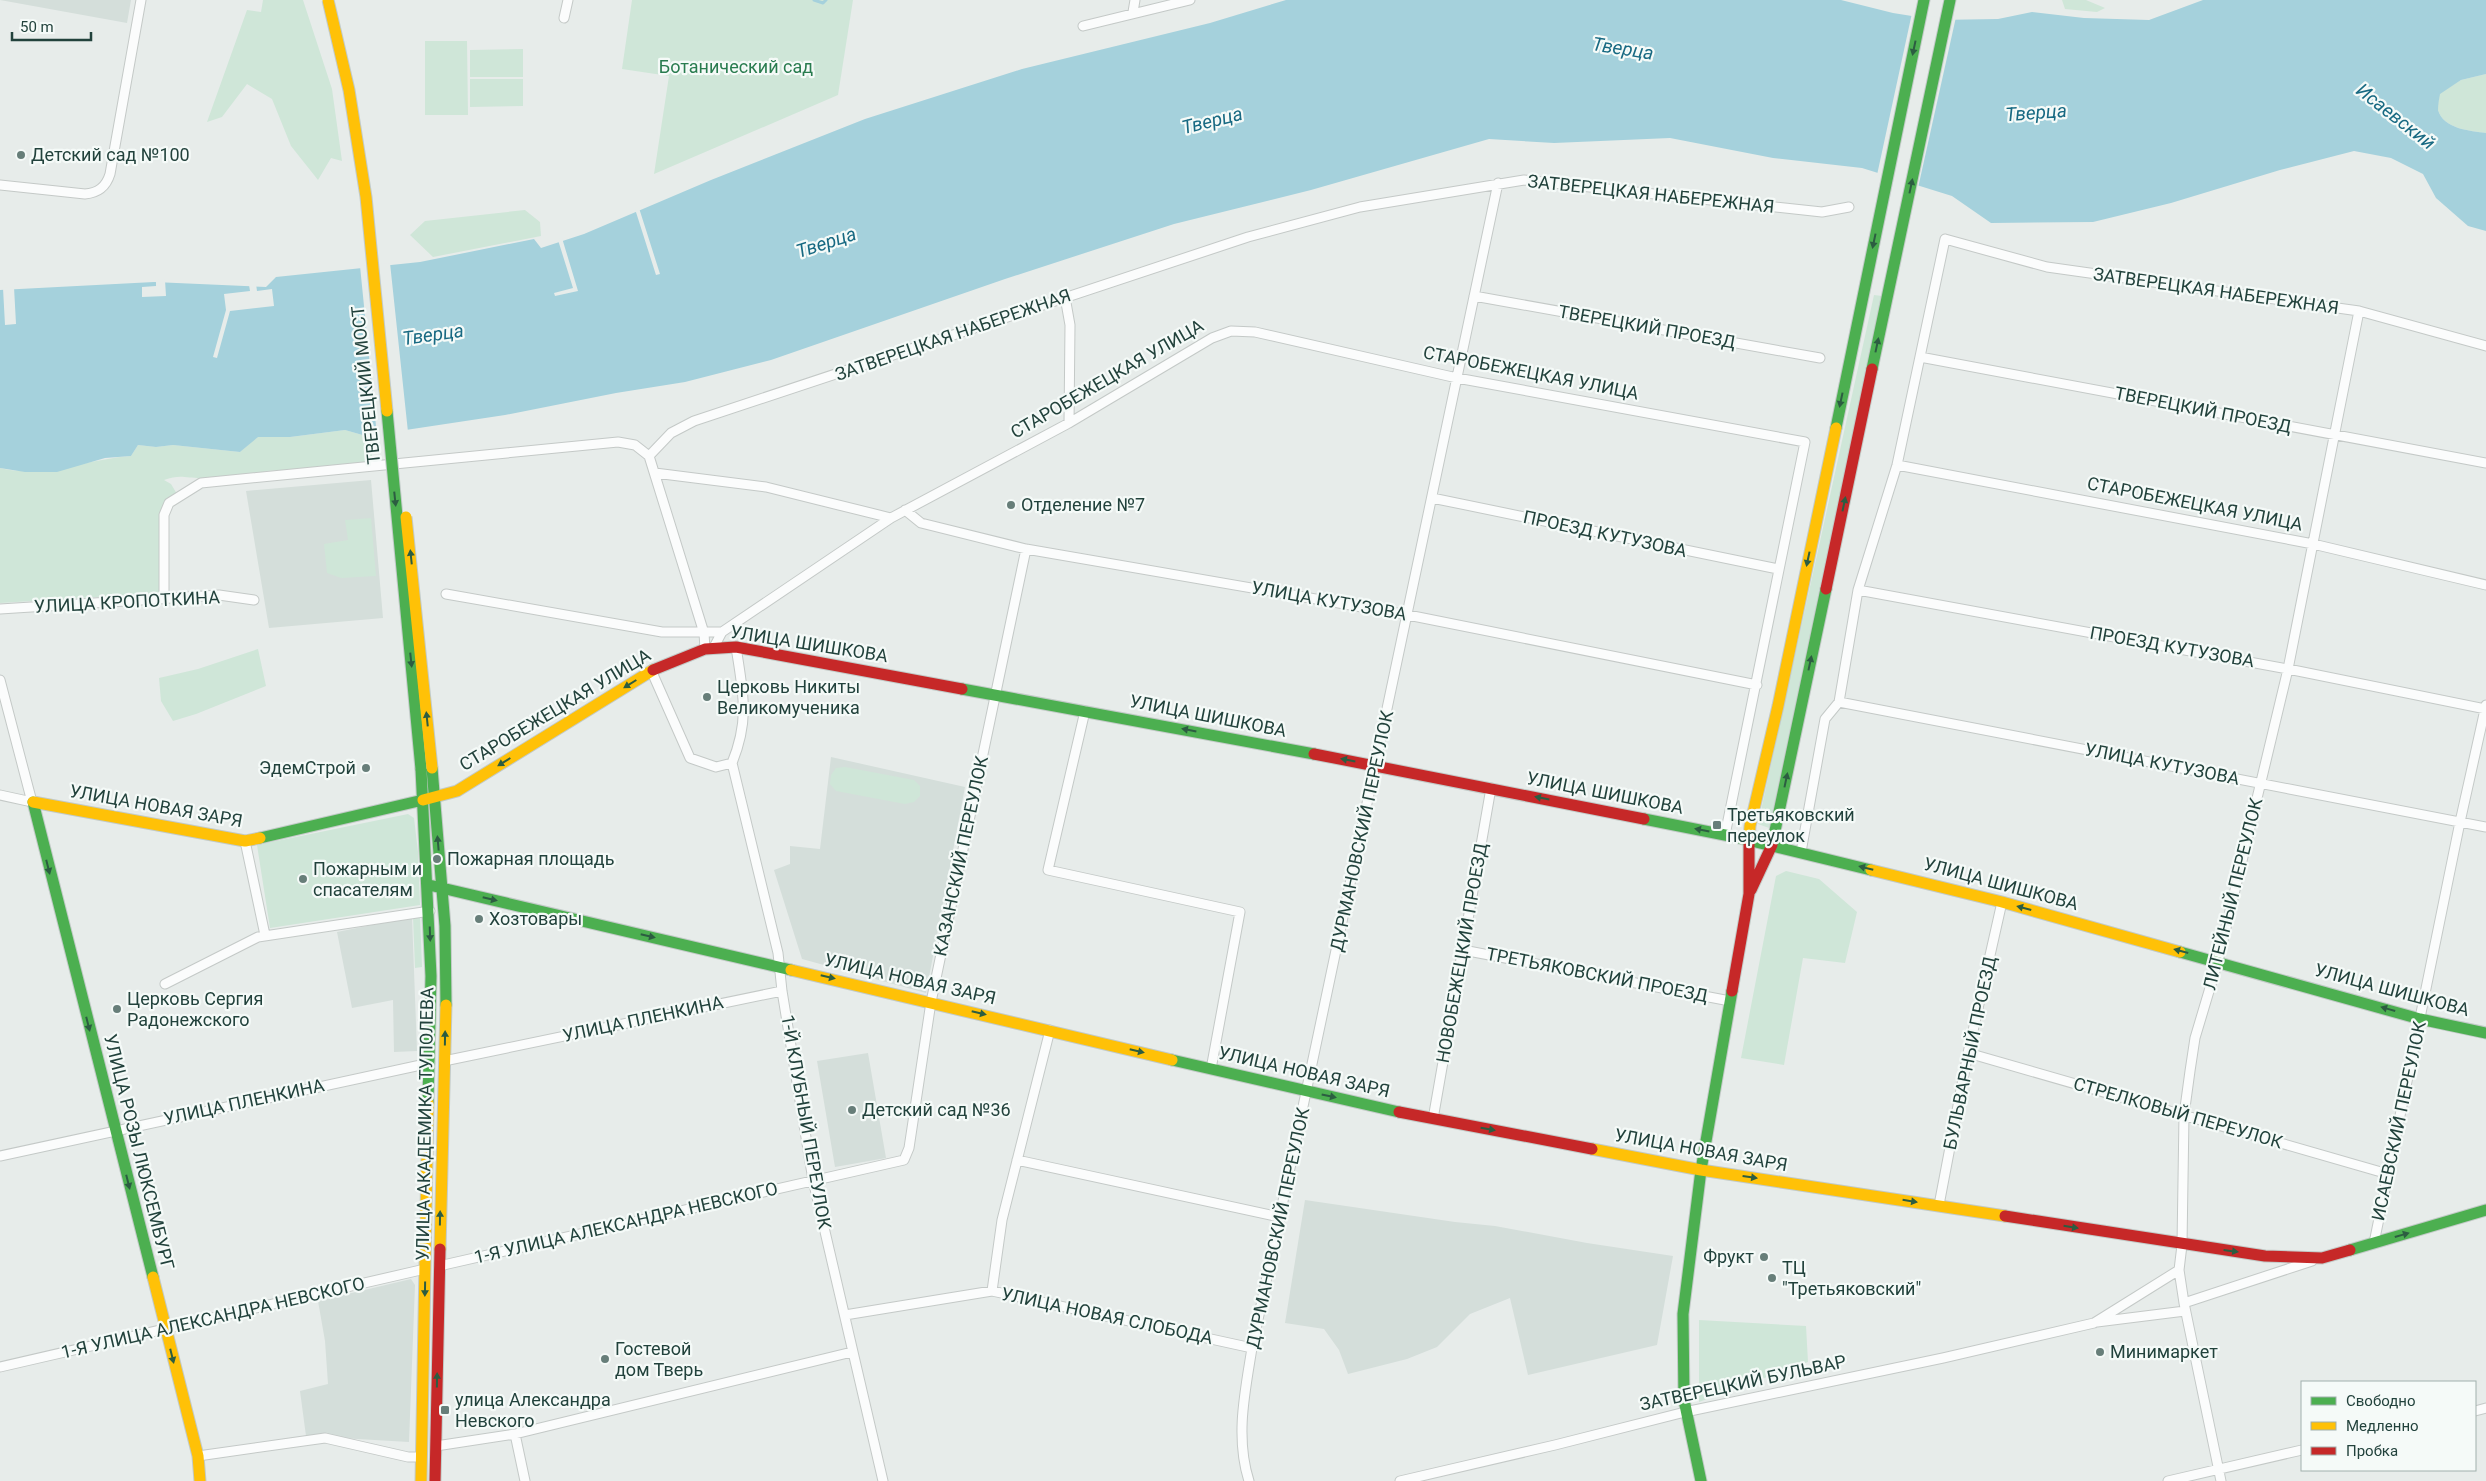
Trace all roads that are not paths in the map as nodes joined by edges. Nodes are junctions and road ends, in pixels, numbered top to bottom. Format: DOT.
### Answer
graph roads {
  1 [pos="141,0"];
  2 [pos="328,0"];
  3 [pos="338,0"];
  4 [pos="568,0"];
  5 [pos="1135,0"];
  6 [pos="1190,0"];
  7 [pos="1924,0"];
  8 [pos="1950,0"];
  9 [pos="1133,12"];
  10 [pos="564,18"];
  11 [pos="1082,26"];
  12 [pos="1498,183"];
  13 [pos="0,185"];
  14 [pos="1849,207"];
  15 [pos="1474,296"];
  16 [pos="1065,297"];
  17 [pos="2359,311"];
  18 [pos="2486,346"];
  19 [pos="1920,357"];
  20 [pos="1820,358"];
  21 [pos="1457,378"];
  22 [pos="1069,423"];
  23 [pos="2336,435"];
  24 [pos="649,456"];
  25 [pos="2486,463"];
  26 [pos="1897,465"];
  27 [pos="655,473"];
  28 [pos="1432,498"];
  29 [pos="905,510"];
  30 [pos="891,518"];
  31 [pos="2313,544"];
  32 [pos="1026,550"];
  33 [pos="1778,570"];
  34 [pos="2486,584"];
  35 [pos="1858,590"];
  36 [pos="446,594"];
  37 [pos="164,599"];
  38 [pos="254,600"];
  39 [pos="0,609"];
  40 [pos="1408,615"];
  41 [pos="722,632"];
  42 [pos="704,633"];
  43 [pos="736,647"];
  44 [pos="710,648"];
  45 [pos="2288,668"];
  46 [pos="651,670"];
  47 [pos="0,680"];
  48 [pos="1757,686"];
  49 [pos="994,695"];
  50 [pos="1838,702"];
  51 [pos="2486,708"];
  52 [pos="1085,711"];
  53 [pos="732,763"];
  54 [pos="1375,765"];
  55 [pos="426,768"];
  56 [pos="2260,782"];
  57 [pos="1492,788"];
  58 [pos="0,795"];
  59 [pos="429,799"];
  60 [pos="32,802"];
  61 [pos="52,806"];
  62 [pos="2460,822"];
  63 [pos="2486,827"];
  64 [pos="40,832"];
  65 [pos="1725,835"];
  66 [pos="1749,840"];
  67 [pos="245,841"];
  68 [pos="1772,845"];
  69 [pos="1801,852"];
  70 [pos="429,885"];
  71 [pos="442,888"];
  72 [pos="1749,894"];
  73 [pos="2002,902"];
  74 [pos="430,911"];
  75 [pos="445,921"];
  76 [pos="265,935"];
  77 [pos="1463,950"];
  78 [pos="2218,961"];
  79 [pos="780,967"];
  80 [pos="165,984"];
  81 [pos="782,990"];
  82 [pos="1730,1001"];
  83 [pos="931,1002"];
  84 [pos="2420,1019"];
  85 [pos="1050,1030"];
  86 [pos="2486,1032"];
  87 [pos="1968,1053"];
  88 [pos="444,1061"];
  89 [pos="430,1063"];
  90 [pos="1211,1069"];
  91 [pos="1307,1092"];
  92 [pos="2184,1115"];
  93 [pos="1433,1119"];
  94 [pos="115,1130"];
  95 [pos="0,1156"];
  96 [pos="1017,1160"];
  97 [pos="1701,1170"];
  98 [pos="2388,1174"];
  99 [pos="813,1180"];
  100 [pos="1939,1205"];
  101 [pos="2486,1210"];
  102 [pos="1279,1217"];
  103 [pos="2374,1243"];
  104 [pos="2182,1245"];
  105 [pos="2322,1258"];
  106 [pos="439,1266"];
  107 [pos="425,1269"];
  108 [pos="2179,1270"];
  109 [pos="439,1285"];
  110 [pos="992,1290"];
  111 [pos="2184,1307"];
  112 [pos="845,1315"];
  113 [pos="2094,1323"];
  114 [pos="165,1329"];
  115 [pos="1252,1348"];
  116 [pos="852,1352"];
  117 [pos="0,1367"];
  118 [pos="1685,1412"];
  119 [pos="515,1434"];
  120 [pos="436,1446"];
  121 [pos="2301,1450"];
  122 [pos="198,1456"];
  123 [pos="421,1457"];
  124 [pos="2219,1470"];
  125 [pos="200,1481"];
  126 [pos="421,1481"];
  127 [pos="435,1481"];
  128 [pos="525,1481"];
  129 [pos="883,1481"];
  130 [pos="1248,1481"];
  131 [pos="1400,1481"];
  132 [pos="1701,1481"];
  133 [pos="2168,1481"];
  134 [pos="2221,1481"];
  1 -- 13 [label="street"];
  2 -- 55 [label="main road, ТВЕРЕЦКИЙ МОСТ, one-way, bridge"];
  55 -- 3 [label="main road, ТВЕРЕЦКИЙ МОСТ, one-way, bridge"];
  4 -- 10 [label="street"];
  5 -- 9 [label="street"];
  6 -- 9 [label="street"];
  7 -- 66 [label="main road, one-way"];
  68 -- 8 [label="main road, one-way"];
  9 -- 11 [label="street"];
  12 -- 14 [label="street, ЗАТВЕРЕЦКАЯ НАБЕРЕЖНАЯ"];
  12 -- 15 [label="street, ДУРМАНОВСКИЙ ПЕРЕУЛОК"];
  12 -- 16 [label="street, ЗАТВЕРЕЦКАЯ НАБЕРЕЖНАЯ"];
  15 -- 20 [label="street, ТВЕРЕЦКИЙ ПРОЕЗД"];
  15 -- 21 [label="street, ДУРМАНОВСКИЙ ПЕРЕУЛОК"];
  16 -- 22 [label="street"];
  16 -- 24 [label="street, ЗАТВЕРЕЦКАЯ НАБЕРЕЖНАЯ"];
  17 -- 18 [label="street, ЗАТВЕРЕЦКАЯ НАБЕРЕЖНАЯ"];
  17 -- 19 [label="street, ЗАТВЕРЕЦКАЯ НАБЕРЕЖНАЯ"];
  17 -- 23 [label="street, ЛИТЕЙНЫЙ ПЕРЕУЛОК"];
  19 -- 23 [label="street, ТВЕРЕЦКИЙ ПРОЕЗД"];
  19 -- 26 [label="street"];
  21 -- 22 [label="street, СТАРОБЕЖЕЦКАЯ УЛИЦА"];
  21 -- 28 [label="street, ДУРМАНОВСКИЙ ПЕРЕУЛОК"];
  21 -- 33 [label="street, СТАРОБЕЖЕЦКАЯ УЛИЦА"];
  22 -- 29 [label="street, СТАРОБЕЖЕЦКАЯ УЛИЦА"];
  23 -- 25 [label="street, ТВЕРЕЦКИЙ ПРОЕЗД"];
  23 -- 31 [label="street, ЛИТЕЙНЫЙ ПЕРЕУЛОК"];
  24 -- 27 [label="street"];
  24 -- 37 [label="street"];
  26 -- 31 [label="street, СТАРОБЕЖЕЦКАЯ УЛИЦА"];
  26 -- 35 [label="street"];
  27 -- 30 [label="street"];
  27 -- 42 [label="street"];
  28 -- 33 [label="street, ПРОЕЗД КУТУЗОВА"];
  28 -- 40 [label="street, ДУРМАНОВСКИЙ ПЕРЕУЛОК"];
  29 -- 30 [label="street, СТАРОБЕЖЕЦКАЯ УЛИЦА"];
  29 -- 32 [label="street, УЛИЦА КУТУЗОВА"];
  30 -- 41 [label="street, СТАРОБЕЖЕЦКАЯ УЛИЦА"];
  31 -- 34 [label="street, СТАРОБЕЖЕЦКАЯ УЛИЦА"];
  31 -- 45 [label="street, ЛИТЕЙНЫЙ ПЕРЕУЛОК"];
  32 -- 40 [label="street, УЛИЦА КУТУЗОВА"];
  32 -- 49 [label="street, КАЗАНСКИЙ ПЕРЕУЛОК"];
  33 -- 48 [label="street"];
  35 -- 45 [label="street, ПРОЕЗД КУТУЗОВА"];
  35 -- 50 [label="street"];
  36 -- 42 [label="street, УЛИЦА ШИШКОВА"];
  37 -- 38 [label="street, УЛИЦА КРОПОТКИНА"];
  37 -- 39 [label="street, УЛИЦА КРОПОТКИНА"];
  40 -- 48 [label="street, УЛИЦА КУТУЗОВА"];
  40 -- 54 [label="street, ДУРМАНОВСКИЙ ПЕРЕУЛОК"];
  41 -- 42 [label="street, УЛИЦА ШИШКОВА"];
  41 -- 44 [label="street, СТАРОБЕЖЕЦКАЯ УЛИЦА"];
  42 -- 44 [label="street"];
  43 -- 44 [label="main road, УЛИЦА ШИШКОВА"];
  43 -- 49 [label="main road, УЛИЦА ШИШКОВА"];
  43 -- 53 [label="street"];
  44 -- 46 [label="main road, СТАРОБЕЖЕЦКАЯ УЛИЦА"];
  45 -- 51 [label="street, ПРОЕЗД КУТУЗОВА"];
  45 -- 56 [label="street, ЛИТЕЙНЫЙ ПЕРЕУЛОК"];
  46 -- 53 [label="street"];
  46 -- 59 [label="main road, СТАРОБЕЖЕЦКАЯ УЛИЦА, one-way"];
  47 -- 60 [label="street, УЛИЦА РОЗЫ ЛЮКСЕМБУРГ"];
  48 -- 65 [label="street"];
  49 -- 52 [label="main road, УЛИЦА ШИШКОВА"];
  49 -- 83 [label="street, КАЗАНСКИЙ ПЕРЕУЛОК"];
  50 -- 56 [label="street, УЛИЦА КУТУЗОВА"];
  50 -- 69 [label="street"];
  51 -- 62 [label="street, ИСАЕВСКИЙ ПЕРЕУЛОК"];
  54 -- 52 [label="main road, УЛИЦА ШИШКОВА, one-way"];
  52 -- 90 [label="street"];
  53 -- 79 [label="street, 1-Й КЛУБНЫЙ ПЕРЕУЛОК"];
  54 -- 57 [label="main road, УЛИЦА ШИШКОВА"];
  54 -- 91 [label="street, ДУРМАНОВСКИЙ ПЕРЕУЛОК"];
  55 -- 59 [label="main road, УЛИЦА АКАДЕМИКА ТУПОЛЕВА"];
  56 -- 62 [label="street, УЛИЦА КУТУЗОВА"];
  56 -- 78 [label="street, ЛИТЕЙНЫЙ ПЕРЕУЛОК"];
  65 -- 57 [label="main road, УЛИЦА ШИШКОВА, one-way"];
  57 -- 77 [label="street, НОВОБЕЖЕЦКИЙ ПРОЕЗД"];
  58 -- 60 [label="street, УЛИЦА НОВАЯ ЗАРЯ"];
  59 -- 67 [label="main road, УЛИЦА НОВАЯ ЗАРЯ"];
  59 -- 70 [label="main road, УЛИЦА АКАДЕМИКА ТУПОЛЕВА"];
  71 -- 59 [label="main road, УЛИЦА АКАДЕМИКА ТУПОЛЕВА, one-way"];
  60 -- 61 [label="main road, УЛИЦА НОВАЯ ЗАРЯ"];
  60 -- 64 [label="main road, УЛИЦА РОЗЫ ЛЮКСЕМБУРГ"];
  61 -- 64 [label="main road"];
  61 -- 67 [label="main road, УЛИЦА НОВАЯ ЗАРЯ"];
  62 -- 63 [label="street, УЛИЦА КУТУЗОВА"];
  62 -- 84 [label="street, ИСАЕВСКИЙ ПЕРЕУЛОК"];
  64 -- 94 [label="main road, УЛИЦА РОЗЫ ЛЮКСЕМБУРГ, one-way"];
  65 -- 66 [label="main road, УЛИЦА ШИШКОВА"];
  66 -- 68 [label="main road, УЛИЦА ШИШКОВА"];
  66 -- 72 [label="main road"];
  67 -- 76 [label="street"];
  68 -- 69 [label="main road, УЛИЦА ШИШКОВА"];
  68 -- 72 [label="main road"];
  73 -- 69 [label="main road, УЛИЦА ШИШКОВА, one-way"];
  70 -- 71 [label="main road, УЛИЦА НОВАЯ ЗАРЯ"];
  70 -- 74 [label="main road, УЛИЦА АКАДЕМИКА ТУПОЛЕВА"];
  71 -- 75 [label="main road, УЛИЦА АКАДЕМИКА ТУПОЛЕВА"];
  71 -- 79 [label="main road, УЛИЦА НОВАЯ ЗАРЯ, one-way"];
  72 -- 82 [label="main road"];
  78 -- 73 [label="main road, УЛИЦА ШИШКОВА, one-way"];
  73 -- 87 [label="street, БУЛЬВАРНЫЙ ПРОЕЗД"];
  74 -- 75 [label="main road"];
  74 -- 76 [label="street"];
  74 -- 89 [label="main road, УЛИЦА АКАДЕМИКА ТУПОЛЕВА, one-way"];
  88 -- 75 [label="main road, УЛИЦА АКАДЕМИКА ТУПОЛЕВА, one-way"];
  76 -- 80 [label="street"];
  77 -- 82 [label="street, ТРЕТЬЯКОВСКИЙ ПРОЕЗД"];
  77 -- 93 [label="street, НОВОБЕЖЕЦКИЙ ПРОЕЗД"];
  84 -- 78 [label="main road, УЛИЦА ШИШКОВА, one-way"];
  78 -- 92 [label="street, ЛИТЕЙНЫЙ ПЕРЕУЛОК"];
  79 -- 81 [label="street, 1-Й КЛУБНЫЙ ПЕРЕУЛОК"];
  79 -- 83 [label="main road, УЛИЦА НОВАЯ ЗАРЯ, one-way"];
  81 -- 88 [label="street, УЛИЦА ПЛЕНКИНА"];
  81 -- 99 [label="street, 1-Й КЛУБНЫЙ ПЕРЕУЛОК"];
  82 -- 97 [label="main road"];
  83 -- 85 [label="main road, УЛИЦА НОВАЯ ЗАРЯ, one-way"];
  83 -- 99 [label="street, КАЗАНСКИЙ ПЕРЕУЛОК"];
  84 -- 86 [label="main road, УЛИЦА ШИШКОВА"];
  84 -- 98 [label="street, ИСАЕВСКИЙ ПЕРЕУЛОК"];
  85 -- 90 [label="main road, УЛИЦА НОВАЯ ЗАРЯ, one-way"];
  85 -- 96 [label="street"];
  87 -- 92 [label="street, СТРЕЛКОВЫЙ ПЕРЕУЛОК"];
  87 -- 100 [label="street, БУЛЬВАРНЫЙ ПРОЕЗД"];
  106 -- 88 [label="main road, УЛИЦА АКАДЕМИКА ТУПОЛЕВА, one-way"];
  89 -- 94 [label="street, УЛИЦА ПЛЕНКИНА"];
  89 -- 107 [label="main road, УЛИЦА АКАДЕМИКА ТУПОЛЕВА"];
  90 -- 91 [label="main road, УЛИЦА НОВАЯ ЗАРЯ"];
  91 -- 93 [label="main road, УЛИЦА НОВАЯ ЗАРЯ, one-way"];
  91 -- 102 [label="street, ДУРМАНОВСКИЙ ПЕРЕУЛОК"];
  92 -- 98 [label="street, СТРЕЛКОВЫЙ ПЕРЕУЛОК"];
  92 -- 104 [label="street, ЛИТЕЙНЫЙ ПЕРЕУЛОК"];
  93 -- 97 [label="main road, УЛИЦА НОВАЯ ЗАРЯ, one-way"];
  94 -- 95 [label="street, УЛИЦА ПЛЕНКИНА"];
  94 -- 114 [label="main road, УЛИЦА РОЗЫ ЛЮКСЕМБУРГ, one-way"];
  96 -- 102 [label="street"];
  96 -- 110 [label="street"];
  97 -- 100 [label="main road, УЛИЦА НОВАЯ ЗАРЯ, one-way"];
  97 -- 118 [label="main road"];
  98 -- 103 [label="street, ИСАЕВСКИЙ ПЕРЕУЛОК"];
  99 -- 106 [label="street, 1-Я УЛИЦА АЛЕКСАНДРА НЕВСКОГО"];
  99 -- 112 [label="street, 1-Й КЛУБНЫЙ ПЕРЕУЛОК"];
  100 -- 104 [label="main road, УЛИЦА НОВАЯ ЗАРЯ, one-way"];
  103 -- 101 [label="main road, ЗАТВЕРЕЦКИЙ БУЛЬВАР, one-way"];
  102 -- 115 [label="street, ДУРМАНОВСКИЙ ПЕРЕУЛОК"];
  103 -- 105 [label="main road, ЗАТВЕРЕЦКИЙ БУЛЬВАР"];
  104 -- 105 [label="main road, ЗАТВЕРЕЦКИЙ БУЛЬВАР, one-way"];
  104 -- 108 [label="street, ЛИТЕЙНЫЙ ПЕРЕУЛОК"];
  105 -- 111 [label="street, ЗАТВЕРЕЦКИЙ БУЛЬВАР"];
  106 -- 109 [label="main road, УЛИЦА АКАДЕМИКА ТУПОЛЕВА"];
  107 -- 109 [label="main road"];
  107 -- 114 [label="street, 1-Я УЛИЦА АЛЕКСАНДРА НЕВСКОГО"];
  107 -- 123 [label="main road, УЛИЦА АКАДЕМИКА ТУПОЛЕВА, one-way"];
  108 -- 111 [label="street, ЛИТЕЙНЫЙ ПЕРЕУЛОК"];
  108 -- 113 [label="street, ЗАТВЕРЕЦКИЙ БУЛЬВАР"];
  120 -- 109 [label="main road, УЛИЦА АКАДЕМИКА ТУПОЛЕВА, one-way"];
  110 -- 112 [label="street, УЛИЦА НОВАЯ СЛОБОДА"];
  110 -- 115 [label="street, УЛИЦА НОВАЯ СЛОБОДА"];
  111 -- 113 [label="street, ЗАТВЕРЕЦКИЙ БУЛЬВАР"];
  111 -- 124 [label="street, ЛИТЕЙНЫЙ ПЕРЕУЛОК"];
  112 -- 116 [label="street, 1-Й КЛУБНЫЙ ПЕРЕУЛОК"];
  113 -- 118 [label="street, ЗАТВЕРЕЦКИЙ БУЛЬВАР"];
  114 -- 117 [label="street, 1-Я УЛИЦА АЛЕКСАНДРА НЕВСКОГО"];
  114 -- 122 [label="main road, УЛИЦА РОЗЫ ЛЮКСЕМБУРГ, one-way"];
  115 -- 130 [label="street, ДУРМАНОВСКИЙ ПЕРЕУЛОК"];
  116 -- 119 [label="street"];
  116 -- 129 [label="street, 1-Й КЛУБНЫЙ ПЕРЕУЛОК"];
  118 -- 131 [label="street, ЗАТВЕРЕЦКИЙ БУЛЬВАР"];
  118 -- 132 [label="main road"];
  119 -- 120 [label="street"];
  119 -- 128 [label="street"];
  120 -- 127 [label="main road, УЛИЦА АКАДЕМИКА ТУПОЛЕВА"];
  121 -- 124 [label="street"];
  122 -- 123 [label="street"];
  122 -- 125 [label="main road, УЛИЦА РОЗЫ ЛЮКСЕМБУРГ"];
  123 -- 126 [label="main road, УЛИЦА АКАДЕМИКА ТУПОЛЕВА"];
  124 -- 133 [label="street"];
  124 -- 134 [label="street, ЛИТЕЙНЫЙ ПЕРЕУЛОК"];
}
